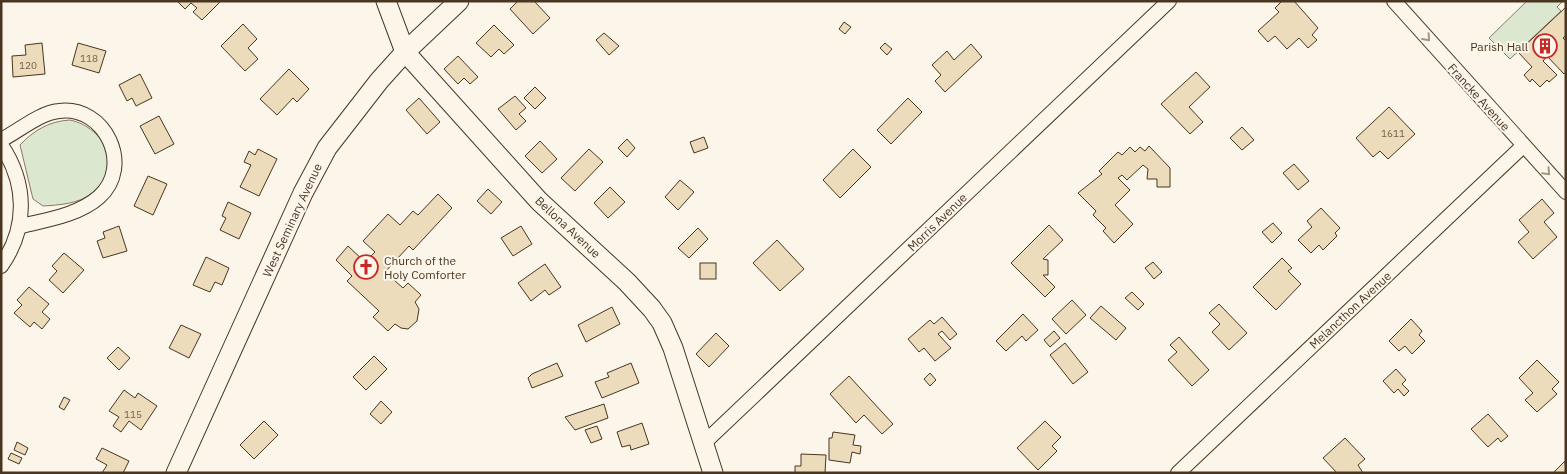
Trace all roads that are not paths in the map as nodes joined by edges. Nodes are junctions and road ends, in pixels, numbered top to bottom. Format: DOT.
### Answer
graph roads {
  1 [pos="386,1"];
  2 [pos="459,1"];
  3 [pos="1169,1"];
  4 [pos="1394,1"];
  5 [pos="405,52"];
  6 [pos="1,140"];
  7 [pos="1,145"];
  8 [pos="1523,146"];
  9 [pos="1566,192"];
  10 [pos="21,226"];
  11 [pos="1,266"];
  12 [pos="704,443"];
  13 [pos="176,473"];
  14 [pos="713,473"];
  15 [pos="1178,473"];
  1 -- 5 [label="street, Bellona Avenue"];
  2 -- 5 [label="street, West Seminary Avenue"];
  3 -- 12 [label="street, Morris Avenue"];
  4 -- 8 [label="street, Francke Avenue, one-way"];
  5 -- 12 [label="street, Bellona Avenue"];
  5 -- 13 [label="street, West Seminary Avenue"];
  6 -- 10 [label="street"];
  7 -- 10 [label="street"];
  8 -- 9 [label="street, Francke Avenue, one-way"];
  8 -- 15 [label="street, Melancthon Avenue"];
  10 -- 11 [label="street"];
  12 -- 14 [label="street, Bellona Avenue"];
}
